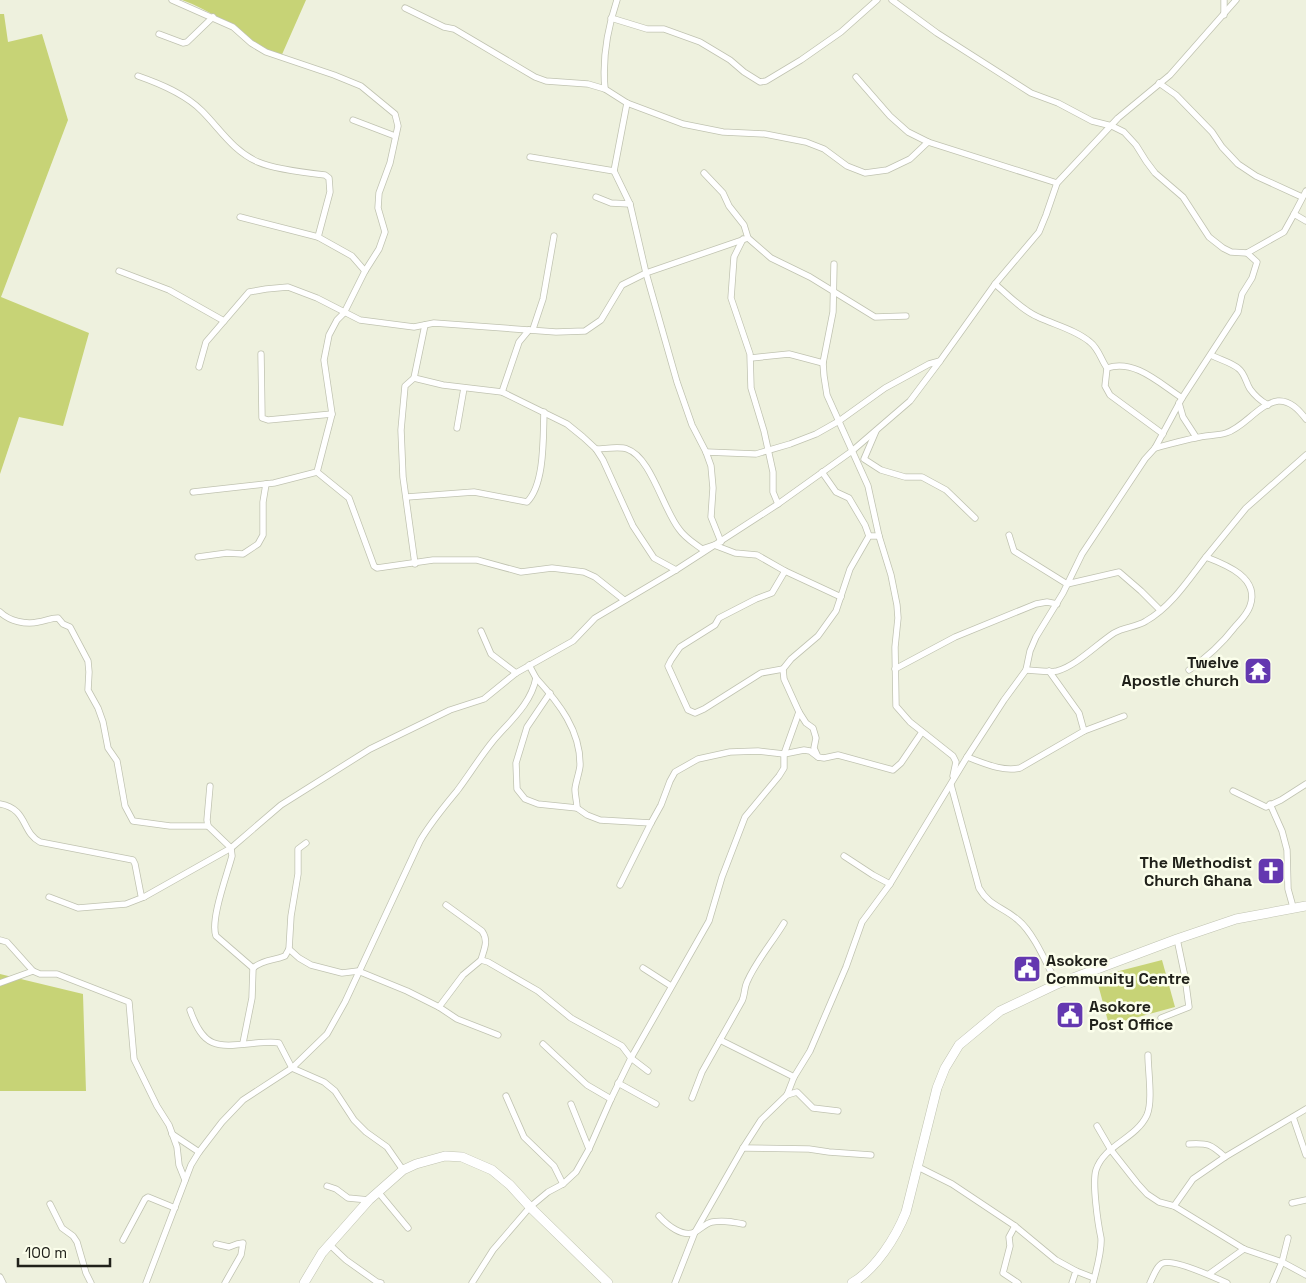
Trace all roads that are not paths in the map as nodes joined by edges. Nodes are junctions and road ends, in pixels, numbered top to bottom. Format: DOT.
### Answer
graph roads {
  1 [pos="172,0"];
  2 [pos="617,0"];
  3 [pos="877,0"];
  4 [pos="892,0"];
  5 [pos="1224,0"];
  6 [pos="1236,0"];
  7 [pos="404,8"];
  8 [pos="1224,15"];
  9 [pos="213,17"];
  10 [pos="610,18"];
  11 [pos="159,34"];
  12 [pos="138,76"];
  13 [pos="856,77"];
  14 [pos="1159,83"];
  15 [pos="605,89"];
  16 [pos="627,103"];
  17 [pos="353,120"];
  18 [pos="1112,126"];
  19 [pos="395,136"];
  20 [pos="928,142"];
  21 [pos="530,157"];
  22 [pos="614,171"];
  23 [pos="704,172"];
  24 [pos="1057,183"];
  25 [pos="1306,191"];
  26 [pos="596,197"];
  27 [pos="1302,197"];
  28 [pos="630,204"];
  29 [pos="1294,214"];
  30 [pos="240,216"];
  31 [pos="1306,221"];
  32 [pos="554,236"];
  33 [pos="318,237"];
  34 [pos="746,239"];
  35 [pos="1247,253"];
  36 [pos="834,264"];
  37 [pos="119,271"];
  38 [pos="365,271"];
  39 [pos="646,272"];
  40 [pos="994,284"];
  41 [pos="834,292"];
  42 [pos="344,313"];
  43 [pos="906,316"];
  44 [pos="224,321"];
  45 [pos="425,325"];
  46 [pos="531,330"];
  47 [pos="261,354"];
  48 [pos="1210,355"];
  49 [pos="751,358"];
  50 [pos="940,361"];
  51 [pos="823,363"];
  52 [pos="199,367"];
  53 [pos="1107,368"];
  54 [pos="414,378"];
  55 [pos="464,388"];
  56 [pos="502,392"];
  57 [pos="1180,401"];
  58 [pos="1268,406"];
  59 [pos="544,412"];
  60 [pos="332,414"];
  61 [pos="1306,419"];
  62 [pos="839,421"];
  63 [pos="457,428"];
  64 [pos="877,429"];
  65 [pos="1163,434"];
  66 [pos="1196,437"];
  67 [pos="1155,448"];
  68 [pos="596,449"];
  69 [pos="768,451"];
  70 [pos="852,451"];
  71 [pos="706,452"];
  72 [pos="1306,456"];
  73 [pos="317,472"];
  74 [pos="822,472"];
  75 [pos="266,484"];
  76 [pos="193,492"];
  77 [pos="407,497"];
  78 [pos="778,504"];
  79 [pos="975,518"];
  80 [pos="1009,535"];
  81 [pos="869,536"];
  82 [pos="880,536"];
  83 [pos="721,542"];
  84 [pos="714,545"];
  85 [pos="198,557"];
  86 [pos="1206,557"];
  87 [pos="415,564"];
  88 [pos="676,570"];
  89 [pos="785,571"];
  90 [pos="1068,584"];
  91 [pos="842,598"];
  92 [pos="624,600"];
  93 [pos="1057,604"];
  94 [pos="1160,610"];
  95 [pos="0,612"];
  96 [pos="481,631"];
  97 [pos="529,665"];
  98 [pos="783,669"];
  99 [pos="895,669"];
  100 [pos="1026,670"];
  101 [pos="1189,670"];
  102 [pos="1048,671"];
  103 [pos="516,673"];
  104 [pos="536,678"];
  105 [pos="550,693"];
  106 [pos="799,712"];
  107 [pos="1124,716"];
  108 [pos="922,732"];
  109 [pos="1084,732"];
  110 [pos="784,754"];
  111 [pos="818,757"];
  112 [pos="967,757"];
  113 [pos="210,786"];
  114 [pos="950,786"];
  115 [pos="1305,787"];
  116 [pos="1233,792"];
  117 [pos="0,804"];
  118 [pos="1270,804"];
  119 [pos="577,808"];
  120 [pos="651,823"];
  121 [pos="208,826"];
  122 [pos="306,843"];
  123 [pos="231,848"];
  124 [pos="844,856"];
  125 [pos="890,884"];
  126 [pos="620,885"];
  127 [pos="49,897"];
  128 [pos="144,897"];
  129 [pos="446,905"];
  130 [pos="1306,906"];
  131 [pos="1293,907"];
  132 [pos="784,923"];
  133 [pos="1176,939"];
  134 [pos="0,940"];
  135 [pos="289,949"];
  136 [pos="481,960"];
  137 [pos="253,968"];
  138 [pos="643,968"];
  139 [pos="33,971"];
  140 [pos="358,971"];
  141 [pos="0,983"];
  142 [pos="1057,984"];
  143 [pos="671,986"];
  144 [pos="438,1007"];
  145 [pos="190,1010"];
  146 [pos="1161,1018"];
  147 [pos="498,1035"];
  148 [pos="720,1040"];
  149 [pos="244,1043"];
  150 [pos="543,1044"];
  151 [pos="1148,1055"];
  152 [pos="631,1058"];
  153 [pos="292,1068"];
  154 [pos="648,1071"];
  155 [pos="794,1077"];
  156 [pos="618,1083"];
  157 [pos="787,1095"];
  158 [pos="506,1096"];
  159 [pos="692,1098"];
  160 [pos="611,1099"];
  161 [pos="570,1104"];
  162 [pos="656,1104"];
  163 [pos="1306,1109"];
  164 [pos="838,1111"];
  165 [pos="1293,1117"];
  166 [pos="1098,1126"];
  167 [pos="172,1134"];
  168 [pos="1188,1144"];
  169 [pos="743,1148"];
  170 [pos="590,1149"];
  171 [pos="1111,1150"];
  172 [pos="199,1152"];
  173 [pos="870,1155"];
  174 [pos="1306,1155"];
  175 [pos="1225,1157"];
  176 [pos="918,1167"];
  177 [pos="404,1170"];
  178 [pos="185,1180"];
  179 [pos="563,1184"];
  180 [pos="327,1186"];
  181 [pos="379,1193"];
  182 [pos="369,1200"];
  183 [pos="1306,1200"];
  184 [pos="1292,1202"];
  185 [pos="50,1204"];
  186 [pos="1174,1206"];
  187 [pos="530,1207"];
  188 [pos="175,1208"];
  189 [pos="658,1216"];
  190 [pos="743,1224"];
  191 [pos="1015,1226"];
  192 [pos="408,1228"];
  193 [pos="694,1232"];
  194 [pos="1288,1238"];
  195 [pos="123,1240"];
  196 [pos="216,1244"];
  197 [pos="330,1244"];
  198 [pos="1244,1250"];
  199 [pos="1282,1262"];
  200 [pos="1076,1271"];
  201 [pos="1209,1274"];
  202 [pos="1306,1275"];
  203 [pos="0,1277"];
  204 [pos="1094,1280"];
  205 [pos="855,1282"];
  206 [pos="3,1283"];
  207 [pos="91,1283"];
  208 [pos="146,1283"];
  209 [pos="225,1283"];
  210 [pos="304,1283"];
  211 [pos="381,1283"];
  212 [pos="472,1283"];
  213 [pos="608,1283"];
  214 [pos="675,1283"];
  215 [pos="1018,1283"];
  216 [pos="1072,1283"];
  217 [pos="1150,1283"];
  218 [pos="1228,1283"];
  219 [pos="1273,1283"];
  1 -- 9 [label="street"];
  2 -- 10 [label="street"];
  3 -- 10 [label="street"];
  4 -- 18 [label="street"];
  5 -- 8 [label="street"];
  6 -- 8 [label="street"];
  7 -- 15 [label="street"];
  8 -- 14 [label="street"];
  9 -- 11 [label="street"];
  9 -- 19 [label="street"];
  10 -- 15 [label="street"];
  12 -- 33 [label="street"];
  13 -- 20 [label="street"];
  14 -- 18 [label="street"];
  14 -- 27 [label="street"];
  15 -- 16 [label="street"];
  16 -- 20 [label="street"];
  16 -- 22 [label="street"];
  17 -- 19 [label="street"];
  18 -- 24 [label="street"];
  18 -- 35 [label="street"];
  19 -- 38 [label="street"];
  20 -- 24 [label="street"];
  21 -- 22 [label="street"];
  22 -- 28 [label="street"];
  23 -- 34 [label="street"];
  24 -- 40 [label="street"];
  25 -- 27 [label="street"];
  26 -- 28 [label="street"];
  27 -- 29 [label="street"];
  28 -- 39 [label="street"];
  29 -- 31 [label="street"];
  29 -- 35 [label="street"];
  30 -- 33 [label="street"];
  32 -- 46 [label="street"];
  33 -- 38 [label="street"];
  34 -- 39 [label="street"];
  34 -- 41 [label="street"];
  34 -- 49 [label="street"];
  35 -- 48 [label="street"];
  36 -- 41 [label="street"];
  37 -- 44 [label="street"];
  38 -- 42 [label="street"];
  39 -- 46 [label="street"];
  39 -- 71 [label="street"];
  40 -- 50 [label="street"];
  40 -- 53 [label="street"];
  41 -- 43 [label="street"];
  41 -- 51 [label="street"];
  42 -- 44 [label="street"];
  42 -- 45 [label="street"];
  42 -- 60 [label="street"];
  44 -- 52 [label="street"];
  45 -- 46 [label="street"];
  45 -- 54 [label="street"];
  46 -- 56 [label="street"];
  47 -- 60 [label="street"];
  48 -- 57 [label="street"];
  48 -- 58 [label="street"];
  49 -- 51 [label="street"];
  49 -- 69 [label="street"];
  50 -- 62 [label="street"];
  50 -- 64 [label="street"];
  51 -- 62 [label="street"];
  53 -- 57 [label="street"];
  53 -- 65 [label="street"];
  54 -- 55 [label="street"];
  54 -- 77 [label="street"];
  55 -- 56 [label="street"];
  55 -- 63 [label="street"];
  56 -- 59 [label="street"];
  57 -- 65 [label="street"];
  57 -- 66 [label="street"];
  58 -- 61 [label="street"];
  58 -- 66 [label="street"];
  59 -- 68 [label="street"];
  59 -- 77 [label="street"];
  60 -- 73 [label="street"];
  62 -- 69 [label="street"];
  62 -- 70 [label="street"];
  64 -- 70 [label="street"];
  64 -- 79 [label="street"];
  65 -- 67 [label="street"];
  66 -- 67 [label="street"];
  67 -- 90 [label="street"];
  68 -- 84 [label="street"];
  68 -- 88 [label="street"];
  69 -- 71 [label="street"];
  69 -- 78 [label="street"];
  70 -- 74 [label="street"];
  70 -- 82 [label="street"];
  71 -- 83 [label="street"];
  72 -- 86 [label="street"];
  73 -- 75 [label="street"];
  73 -- 87 [label="street"];
  74 -- 78 [label="street"];
  74 -- 81 [label="street"];
  75 -- 76 [label="street"];
  75 -- 85 [label="street"];
  77 -- 87 [label="street"];
  78 -- 83 [label="street"];
  80 -- 90 [label="street"];
  81 -- 82 [label="street"];
  81 -- 91 [label="street"];
  82 -- 99 [label="street"];
  83 -- 84 [label="street"];
  84 -- 88 [label="street"];
  84 -- 89 [label="street"];
  86 -- 94 [label="street"];
  86 -- 101 [label="street"];
  87 -- 92 [label="street"];
  88 -- 92 [label="street"];
  89 -- 91 [label="street"];
  89 -- 98 [label="street"];
  90 -- 93 [label="street"];
  90 -- 94 [label="street"];
  91 -- 98 [label="street"];
  92 -- 97 [label="street"];
  93 -- 99 [label="street"];
  93 -- 100 [label="street"];
  94 -- 102 [label="street"];
  95 -- 121 [label="street"];
  96 -- 103 [label="street"];
  97 -- 103 [label="street"];
  97 -- 104 [label="street"];
  98 -- 106 [label="street"];
  99 -- 108 [label="street"];
  100 -- 102 [label="street"];
  100 -- 112 [label="street"];
  102 -- 109 [label="street"];
  103 -- 123 [label="street"];
  104 -- 105 [label="street"];
  104 -- 140 [label="street"];
  105 -- 119 [label="street"];
  105 -- 119 [label="street"];
  106 -- 110 [label="street"];
  106 -- 111 [label="street"];
  107 -- 109 [label="street"];
  108 -- 111 [label="street"];
  108 -- 114 [label="street"];
  109 -- 112 [label="street"];
  110 -- 111 [label="street"];
  110 -- 120 [label="street"];
  110 -- 143 [label="street"];
  112 -- 114 [label="street"];
  113 -- 121 [label="street"];
  114 -- 125 [label="street"];
  114 -- 142 [label="street"];
  115 -- 118 [label="street"];
  116 -- 118 [label="street"];
  117 -- 128 [label="street"];
  118 -- 131 [label="street"];
  119 -- 120 [label="street"];
  120 -- 126 [label="street"];
  121 -- 123 [label="street"];
  122 -- 135 [label="street"];
  123 -- 128 [label="street"];
  123 -- 137 [label="street"];
  124 -- 125 [label="street"];
  125 -- 155 [label="street"];
  127 -- 128 [label="street"];
  129 -- 136 [label="street"];
  130 -- 131 [label="main road"];
  131 -- 133 [label="main road"];
  132 -- 148 [label="street"];
  133 -- 142 [label="main road"];
  133 -- 146 [label="street"];
  134 -- 139 [label="street"];
  135 -- 137 [label="street"];
  135 -- 140 [label="street"];
  136 -- 144 [label="street"];
  136 -- 152 [label="street"];
  137 -- 149 [label="street"];
  138 -- 143 [label="street"];
  139 -- 141 [label="street"];
  139 -- 167 [label="street"];
  140 -- 144 [label="street"];
  140 -- 153 [label="street"];
  142 -- 176 [label="main road"];
  143 -- 152 [label="street"];
  144 -- 147 [label="street"];
  145 -- 149 [label="street"];
  148 -- 155 [label="street"];
  148 -- 159 [label="street"];
  149 -- 153 [label="street"];
  150 -- 160 [label="street"];
  151 -- 171 [label="street"];
  152 -- 154 [label="street"];
  152 -- 156 [label="street"];
  153 -- 172 [label="street"];
  153 -- 177 [label="street"];
  155 -- 157 [label="street"];
  156 -- 160 [label="street"];
  156 -- 162 [label="street"];
  157 -- 164 [label="street"];
  157 -- 169 [label="street"];
  158 -- 179 [label="street"];
  160 -- 170 [label="street"];
  161 -- 170 [label="street"];
  163 -- 165 [label="street"];
  165 -- 174 [label="street"];
  165 -- 175 [label="street"];
  166 -- 171 [label="street"];
  167 -- 172 [label="street"];
  167 -- 178 [label="street"];
  168 -- 175 [label="street"];
  169 -- 173 [label="street"];
  169 -- 193 [label="street"];
  170 -- 179 [label="street"];
  171 -- 186 [label="street"];
  171 -- 204 [label="street"];
  172 -- 178 [label="street"];
  175 -- 186 [label="street"];
  176 -- 191 [label="street"];
  176 -- 205 [label="main road"];
  177 -- 181 [label="main road"];
  177 -- 187 [label="main road"];
  178 -- 188 [label="street"];
  179 -- 187 [label="street"];
  180 -- 182 [label="street"];
  181 -- 182 [label="main road"];
  181 -- 192 [label="street"];
  182 -- 197 [label="main road"];
  183 -- 184 [label="street"];
  185 -- 207 [label="street"];
  186 -- 198 [label="street"];
  187 -- 212 [label="street"];
  187 -- 213 [label="main road"];
  188 -- 195 [label="street"];
  188 -- 208 [label="street"];
  189 -- 193 [label="street"];
  190 -- 193 [label="street"];
  191 -- 200 [label="street"];
  191 -- 215 [label="street"];
  193 -- 214 [label="street"];
  194 -- 199 [label="street"];
  196 -- 209 [label="street"];
  197 -- 210 [label="main road"];
  197 -- 211 [label="street"];
  198 -- 199 [label="street"];
  198 -- 201 [label="street"];
  199 -- 202 [label="street"];
  199 -- 219 [label="street"];
  200 -- 204 [label="street"];
  200 -- 216 [label="street"];
  201 -- 217 [label="street"];
  201 -- 218 [label="street"];
  203 -- 206 [label="street"];
}
